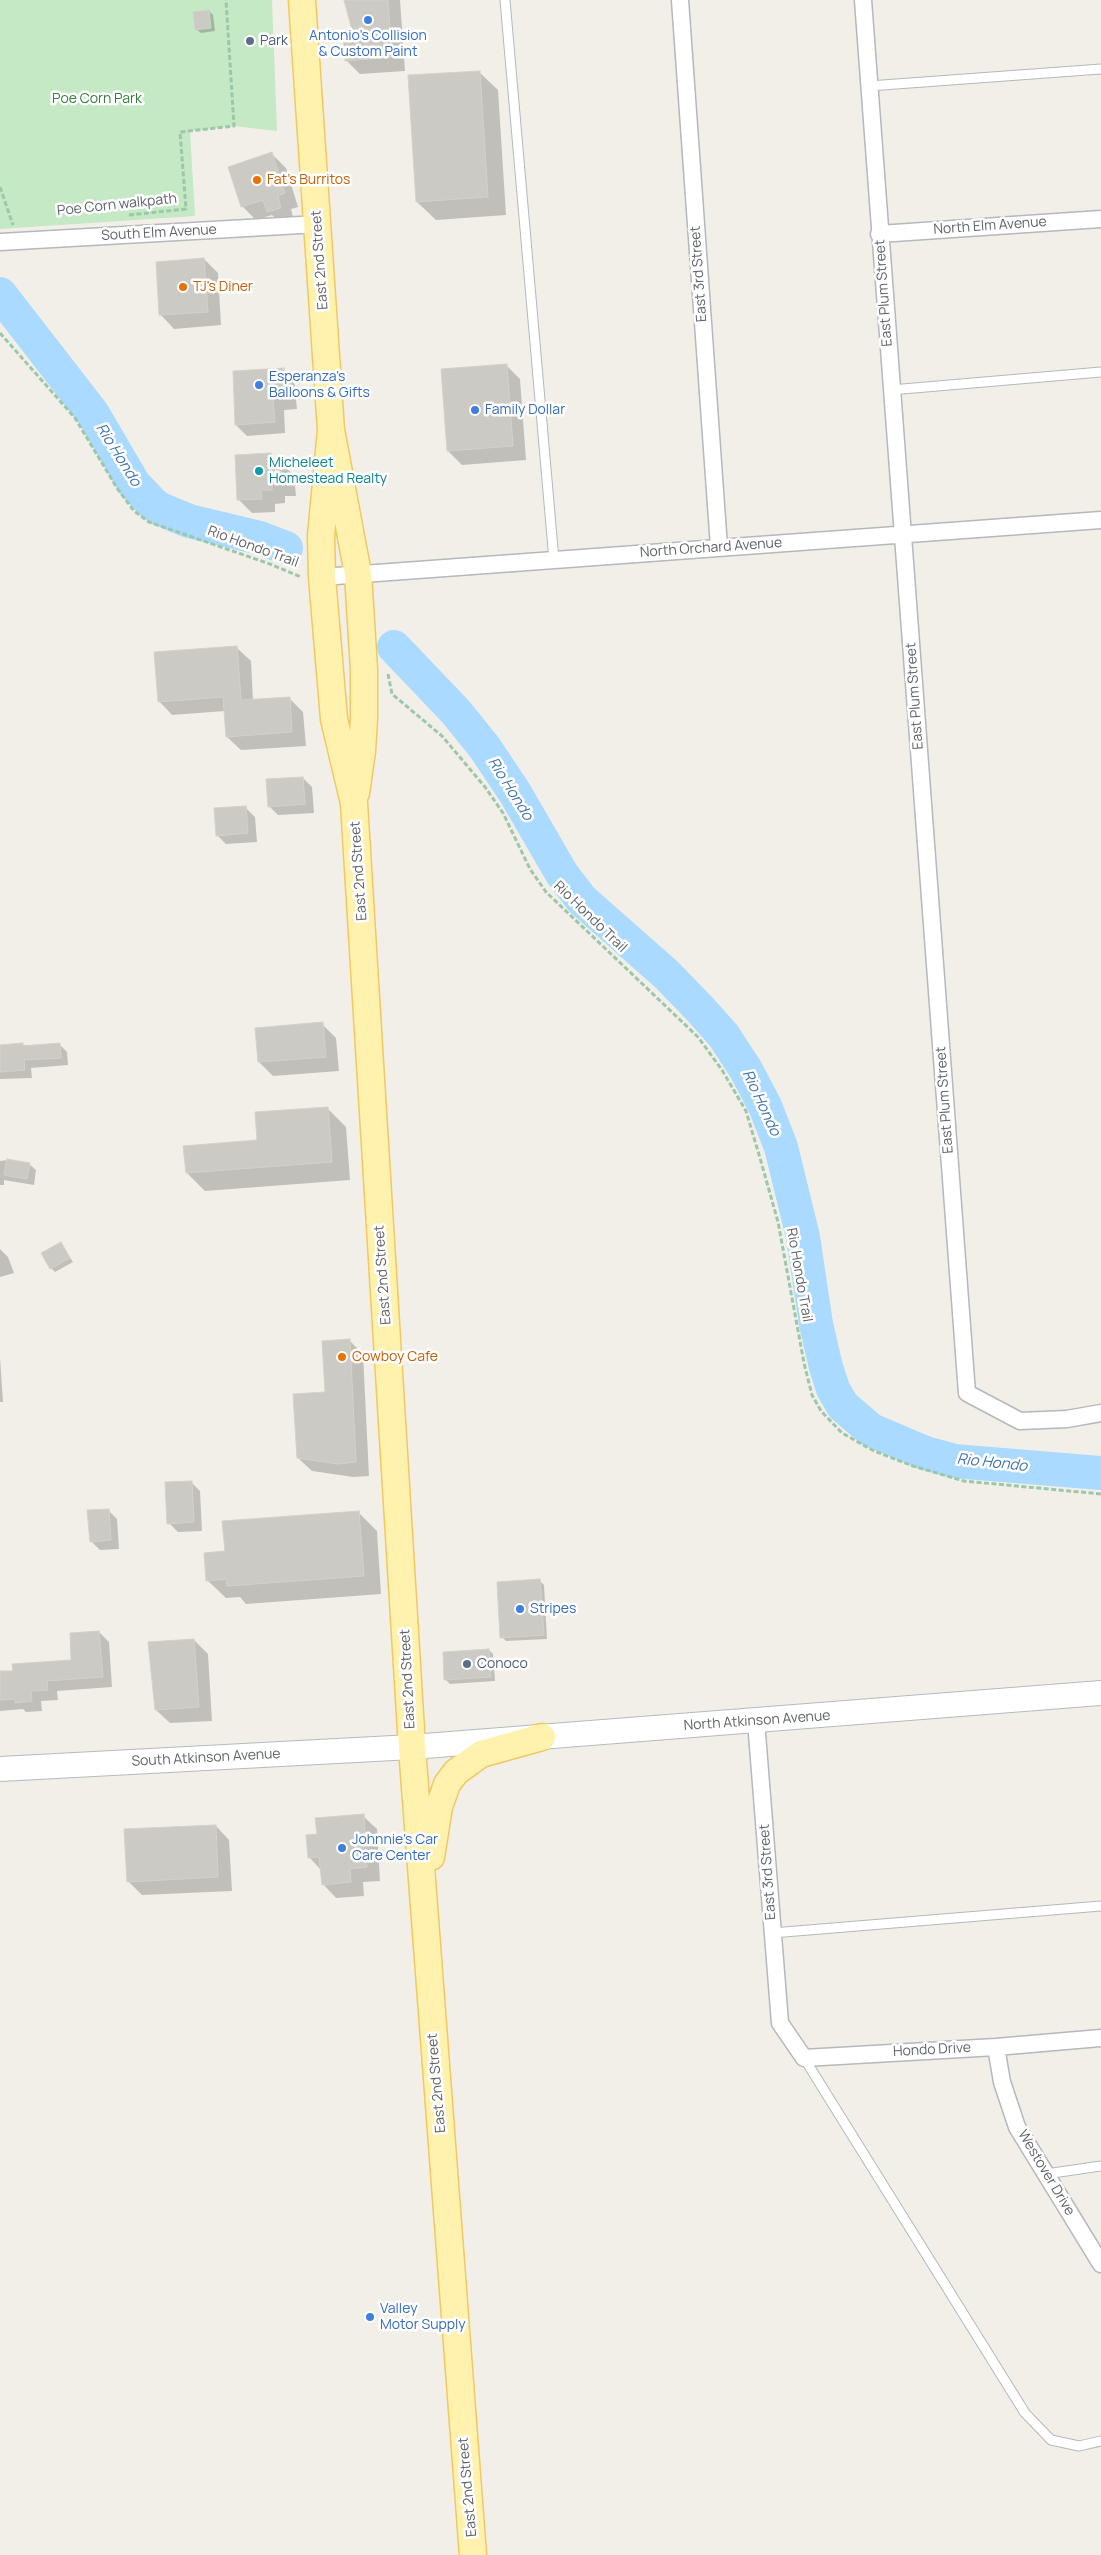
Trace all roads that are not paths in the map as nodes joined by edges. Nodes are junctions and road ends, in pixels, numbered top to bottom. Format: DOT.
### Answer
graph roads {
  1 [pos="302,0"];
  2 [pos="505,0"];
  3 [pos="680,0"];
  4 [pos="863,0"];
  5 [pos="1101,69"];
  6 [pos="869,86"];
  7 [pos="1101,219"];
  8 [pos="318,224"];
  9 [pos="879,234"];
  10 [pos="0,241"];
  11 [pos="1101,372"];
  12 [pos="891,390"];
  13 [pos="331,430"];
  14 [pos="1101,520"];
  15 [pos="903,534"];
  16 [pos="718,547"];
  17 [pos="554,560"];
  18 [pos="358,574"];
  19 [pos="323,588"];
  20 [pos="354,803"];
  21 [pos="1101,1413"];
  22 [pos="1101,1693"];
  23 [pos="756,1721"];
  24 [pos="542,1737"];
  25 [pos="412,1747"];
  26 [pos="0,1769"];
  27 [pos="1101,1906"];
  28 [pos="424,1912"];
  29 [pos="772,1933"];
  30 [pos="1101,2038"];
  31 [pos="996,2047"];
  32 [pos="804,2058"];
  33 [pos="1101,2166"];
  34 [pos="1046,2174"];
  35 [pos="1101,2264"];
  36 [pos="1101,2442"];
  37 [pos="473,2555"];
  1 -- 8 [label="main road, East 2nd Street"];
  2 -- 17 [label="lane"];
  3 -- 16 [label="street, East 3rd Street"];
  4 -- 6 [label="street, East Plum Street"];
  5 -- 6 [label="lane"];
  6 -- 9 [label="street, East Plum Street"];
  7 -- 9 [label="street, North Elm Avenue"];
  8 -- 10 [label="street, South Elm Avenue"];
  8 -- 13 [label="main road, East 2nd Street"];
  9 -- 12 [label="street, East Plum Street"];
  11 -- 12 [label="lane"];
  12 -- 15 [label="street, East Plum Street"];
  13 -- 18 [label="main road, East 2nd Street"];
  13 -- 19 [label="main road, East 2nd Street"];
  14 -- 15 [label="street, North Orchard Avenue"];
  15 -- 16 [label="street, North Orchard Avenue"];
  15 -- 21 [label="street, East Plum Street"];
  16 -- 17 [label="street, North Orchard Avenue"];
  17 -- 18 [label="street, North Orchard Avenue"];
  18 -- 19 [label="street, North Orchard Avenue"];
  18 -- 20 [label="main road, East 2nd Street"];
  19 -- 20 [label="main road, East 2nd Street"];
  20 -- 25 [label="main road, East 2nd Street"];
  22 -- 23 [label="main road, North Atkinson Avenue"];
  23 -- 24 [label="main road, North Atkinson Avenue"];
  23 -- 29 [label="street, East 3rd Street"];
  24 -- 25 [label="main road, North Atkinson Avenue"];
  24 -- 28 [label="main road"];
  25 -- 26 [label="main road, South Atkinson Avenue"];
  25 -- 28 [label="main road, East 2nd Street"];
  27 -- 29 [label="lane"];
  28 -- 37 [label="main road, East 2nd Street"];
  29 -- 32 [label="street, East 3rd Street"];
  30 -- 31 [label="street, Hondo Drive"];
  31 -- 32 [label="street, Hondo Drive"];
  31 -- 34 [label="street, Westover Drive"];
  32 -- 36 [label="lane"];
  33 -- 34 [label="lane"];
  34 -- 35 [label="street, Westover Drive"];
}
